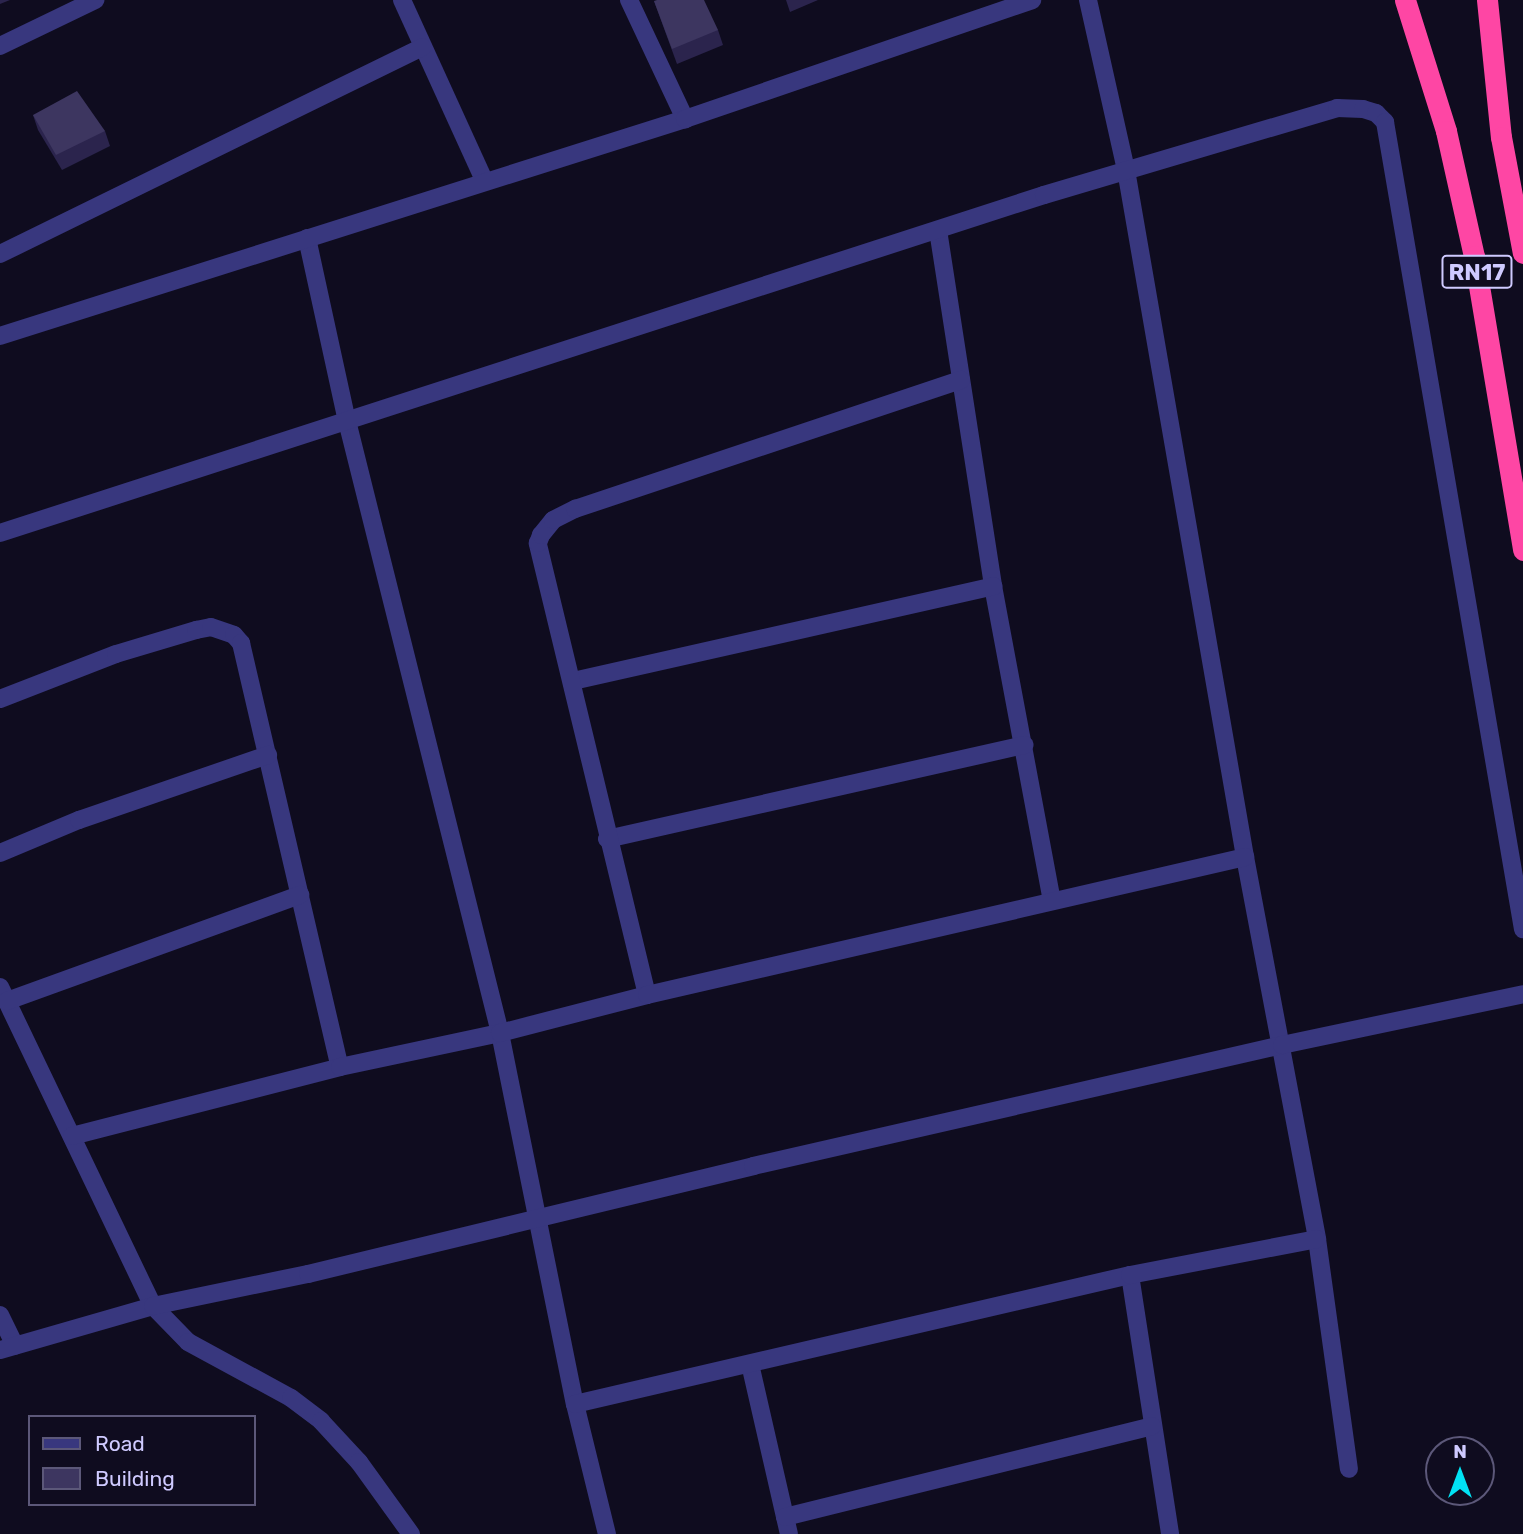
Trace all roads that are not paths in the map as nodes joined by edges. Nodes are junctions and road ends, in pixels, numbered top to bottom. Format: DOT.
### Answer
graph roads {
  1 [pos="95,0"];
  2 [pos="402,0"];
  3 [pos="629,0"];
  4 [pos="1032,0"];
  5 [pos="1088,0"];
  6 [pos="1405,0"];
  7 [pos="1487,0"];
  8 [pos="0,46"];
  9 [pos="422,47"];
  10 [pos="685,119"];
  11 [pos="1126,170"];
  12 [pos="484,180"];
  13 [pos="938,230"];
  14 [pos="307,238"];
  15 [pos="1523,253"];
  16 [pos="0,254"];
  17 [pos="0,336"];
  18 [pos="961,380"];
  19 [pos="347,421"];
  20 [pos="0,533"];
  21 [pos="1523,550"];
  22 [pos="993,586"];
  23 [pos="573,681"];
  24 [pos="0,699"];
  25 [pos="1025,745"];
  26 [pos="268,755"];
  27 [pos="607,839"];
  28 [pos="0,853"];
  29 [pos="1245,857"];
  30 [pos="300,895"];
  31 [pos="1052,901"];
  32 [pos="1523,929"];
  33 [pos="3,994"];
  34 [pos="1523,994"];
  35 [pos="647,995"];
  36 [pos="500,1033"];
  37 [pos="1282,1045"];
  38 [pos="340,1067"];
  39 [pos="72,1136"];
  40 [pos="535,1219"];
  41 [pos="1317,1239"];
  42 [pos="1130,1275"];
  43 [pos="153,1306"];
  44 [pos="0,1315"];
  45 [pos="7,1348"];
  46 [pos="750,1364"];
  47 [pos="575,1404"];
  48 [pos="1152,1426"];
  49 [pos="1349,1469"];
  50 [pos="787,1525"];
  51 [pos="1164,1531"];
  52 [pos="411,1534"];
  53 [pos="607,1534"];
  1 -- 8 [label="street"];
  2 -- 9 [label="street"];
  3 -- 10 [label="street"];
  4 -- 10 [label="street"];
  5 -- 11 [label="street"];
  6 -- 21 [label="highway, RN17"];
  7 -- 15 [label="highway, RN17"];
  9 -- 12 [label="street"];
  9 -- 16 [label="street"];
  10 -- 12 [label="street"];
  11 -- 13 [label="street"];
  11 -- 29 [label="street"];
  11 -- 32 [label="street"];
  12 -- 14 [label="street"];
  13 -- 18 [label="street"];
  13 -- 19 [label="street"];
  14 -- 17 [label="street"];
  14 -- 19 [label="street"];
  18 -- 22 [label="street"];
  18 -- 23 [label="street"];
  19 -- 20 [label="street"];
  19 -- 36 [label="street"];
  22 -- 23 [label="street"];
  22 -- 25 [label="street"];
  23 -- 27 [label="street"];
  24 -- 26 [label="street"];
  25 -- 27 [label="street"];
  25 -- 31 [label="street"];
  26 -- 28 [label="street"];
  26 -- 30 [label="street"];
  27 -- 35 [label="street"];
  29 -- 31 [label="street"];
  29 -- 37 [label="street"];
  30 -- 33 [label="street"];
  30 -- 38 [label="street"];
  31 -- 35 [label="street"];
  33 -- 39 [label="street"];
  34 -- 37 [label="street"];
  35 -- 36 [label="street"];
  36 -- 38 [label="street"];
  36 -- 40 [label="street"];
  37 -- 40 [label="street"];
  37 -- 41 [label="street"];
  38 -- 39 [label="street"];
  39 -- 43 [label="street"];
  40 -- 43 [label="street"];
  40 -- 47 [label="street"];
  41 -- 42 [label="street"];
  41 -- 49 [label="street"];
  42 -- 46 [label="street"];
  42 -- 48 [label="street"];
  43 -- 45 [label="street"];
  43 -- 52 [label="street"];
  44 -- 45 [label="street"];
  46 -- 47 [label="street"];
  46 -- 50 [label="street"];
  47 -- 53 [label="street"];
  48 -- 50 [label="street"];
  48 -- 51 [label="street"];
}
